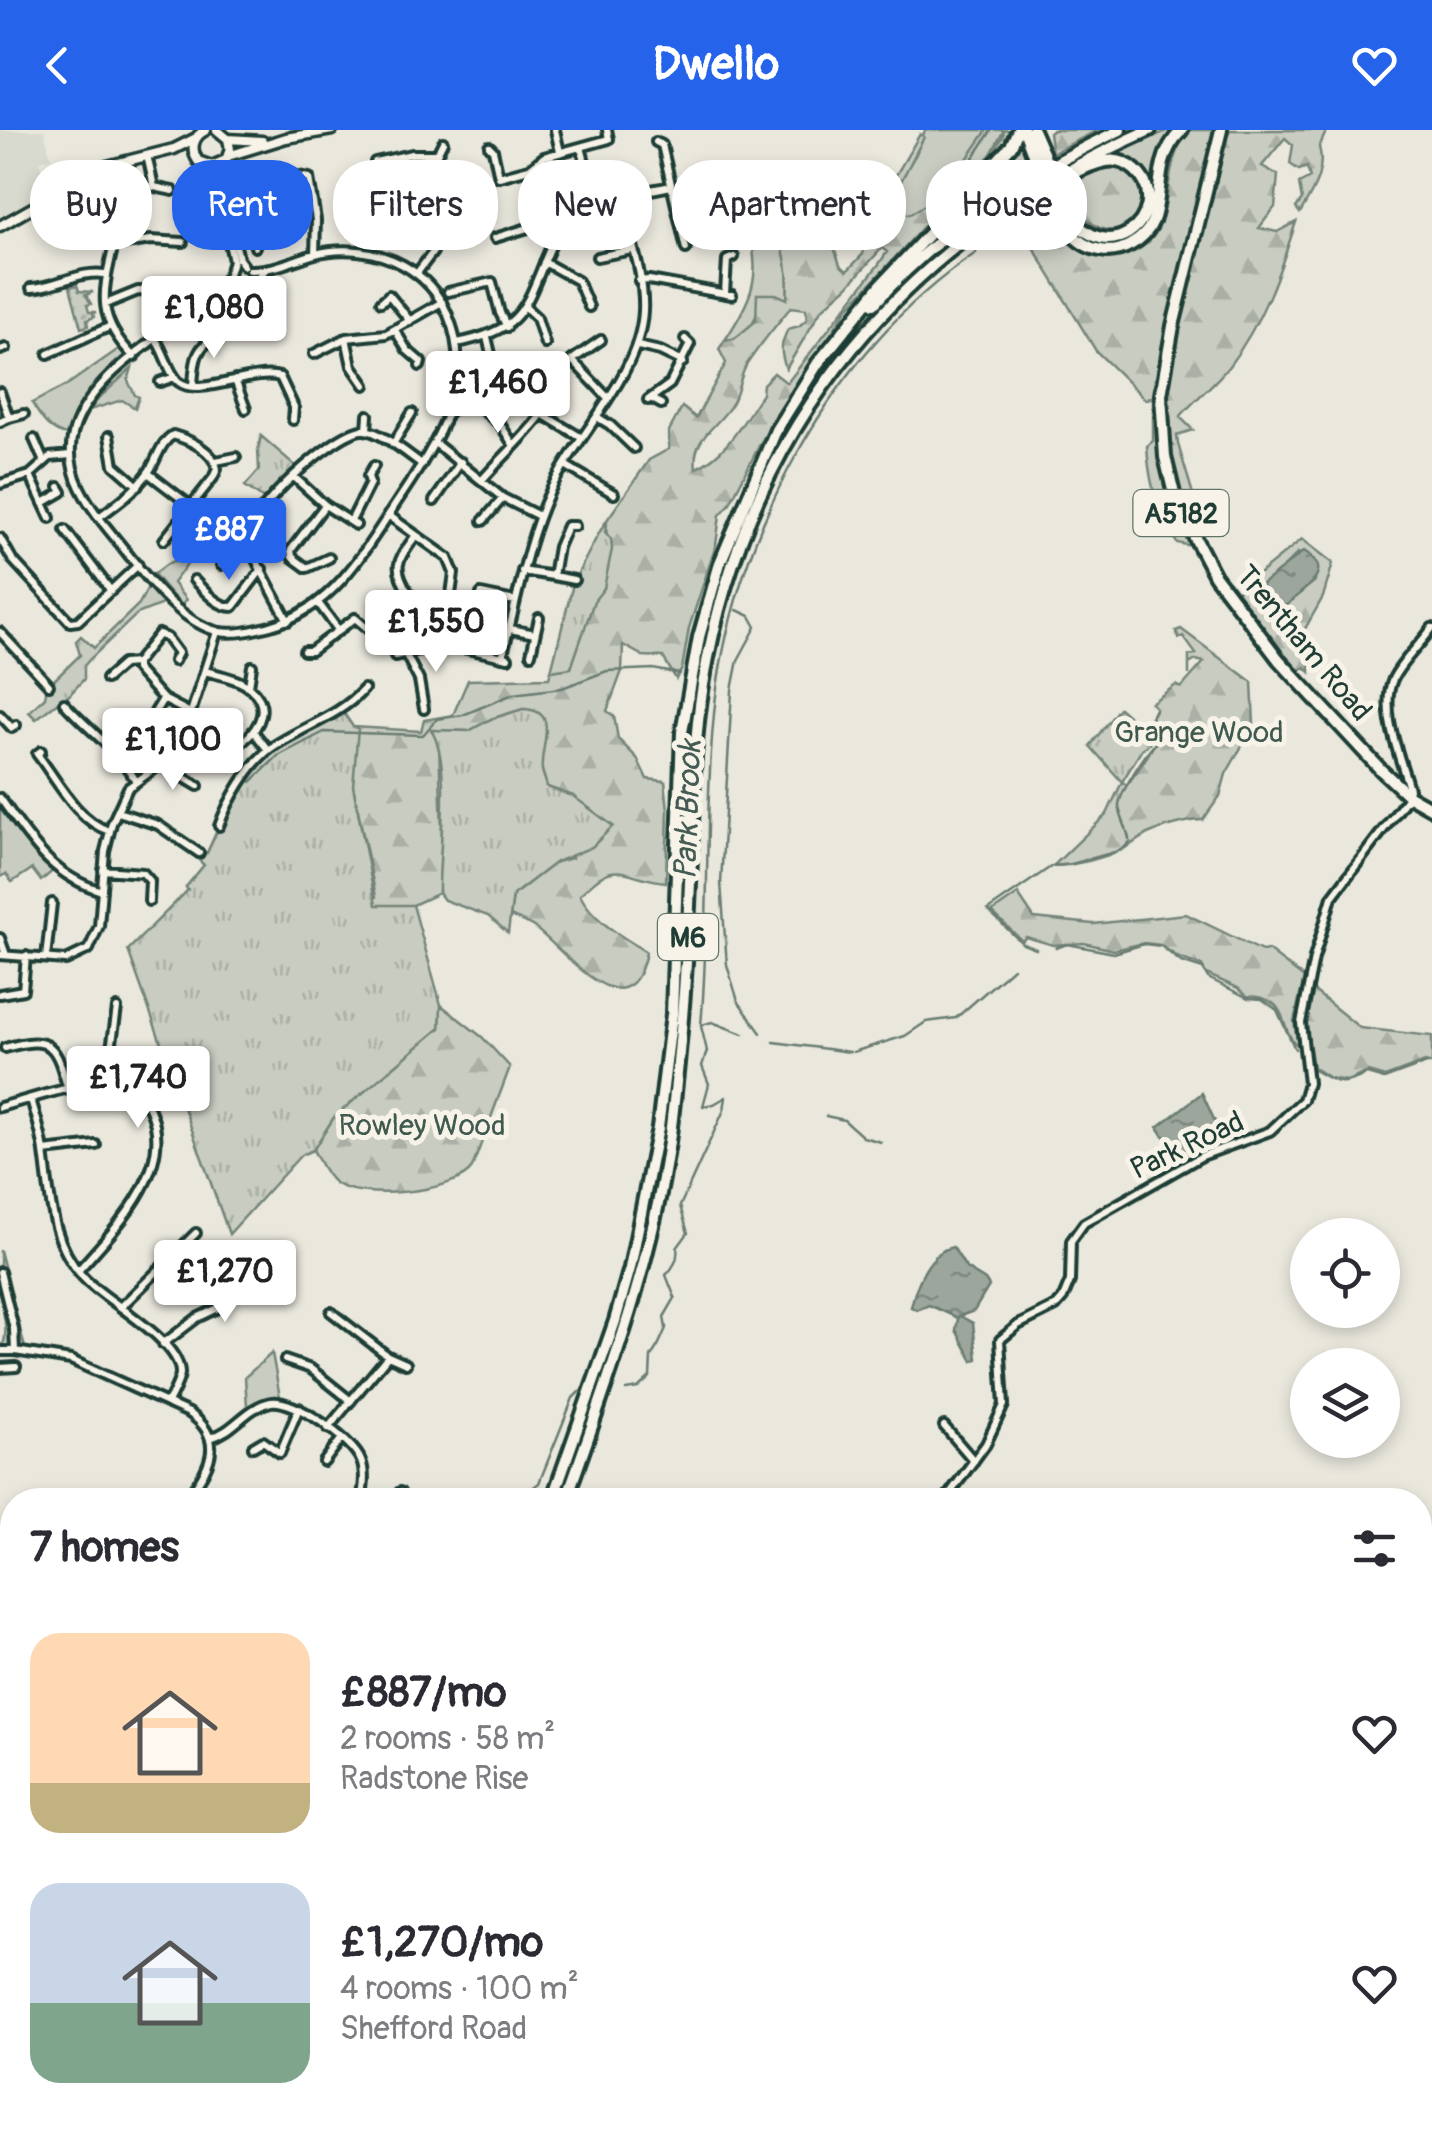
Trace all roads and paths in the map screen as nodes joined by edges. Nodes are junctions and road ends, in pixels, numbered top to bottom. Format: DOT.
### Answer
graph roads {
  1 [pos="332,130"];
  2 [pos="556,130"];
  3 [pos="607,130"];
  4 [pos="1021,130"];
  5 [pos="1033,130"];
  6 [pos="1120,130"];
  7 [pos="1150,130"];
  8 [pos="1182,130"];
  9 [pos="1221,130"];
  10 [pos="199,133"];
  11 [pos="223,133"];
  12 [pos="286,138"];
  13 [pos="443,142"];
  14 [pos="656,142"];
  15 [pos="581,146"];
  16 [pos="494,148"];
  17 [pos="174,149"];
  18 [pos="560,152"];
  19 [pos="147,154"];
  20 [pos="437,154"];
  21 [pos="1038,155"];
  22 [pos="227,158"];
  23 [pos="199,160"];
  24 [pos="223,160"];
  25 [pos="384,160"];
  26 [pos="437,160"];
  27 [pos="585,160"];
  28 [pos="1040,160"];
  29 [pos="1087,168"];
  30 [pos="671,186"];
  31 [pos="168,187"];
  32 [pos="313,187"];
  33 [pos="652,190"];
  34 [pos="672,190"];
  35 [pos="0,226"];
  36 [pos="1087,231"];
  37 [pos="172,242"];
  38 [pos="1087,245"];
  39 [pos="231,250"];
  40 [pos="435,250"];
  41 [pos="549,250"];
  42 [pos="632,250"];
  43 [pos="959,250"];
  44 [pos="315,254"];
  45 [pos="597,258"];
  46 [pos="727,259"];
  47 [pos="544,262"];
  48 [pos="232,268"];
  49 [pos="247,268"];
  50 [pos="266,270"];
  51 [pos="416,273"];
  52 [pos="105,274"];
  53 [pos="227,277"];
  54 [pos="254,280"];
  55 [pos="639,282"];
  56 [pos="30,288"];
  57 [pos="452,289"];
  58 [pos="232,290"];
  59 [pos="160,292"];
  60 [pos="216,292"];
  61 [pos="381,302"];
  62 [pos="442,302"];
  63 [pos="106,304"];
  64 [pos="524,306"];
  65 [pos="589,308"];
  66 [pos="410,321"];
  67 [pos="111,326"];
  68 [pos="507,327"];
  69 [pos="224,330"];
  70 [pos="394,330"];
  71 [pos="487,337"];
  72 [pos="346,338"];
  73 [pos="156,340"];
  74 [pos="600,340"];
  75 [pos="691,342"];
  76 [pos="457,344"];
  77 [pos="544,344"];
  78 [pos="638,346"];
  79 [pos="48,354"];
  80 [pos="314,354"];
  81 [pos="134,358"];
  82 [pos="422,361"];
  83 [pos="683,362"];
  84 [pos="175,377"];
  85 [pos="235,380"];
  86 [pos="499,381"];
  87 [pos="160,382"];
  88 [pos="825,384"];
  89 [pos="365,385"];
  90 [pos="193,386"];
  91 [pos="532,391"];
  92 [pos="0,392"];
  93 [pos="608,398"];
  94 [pos="661,404"];
  95 [pos="246,409"];
  96 [pos="484,411"];
  97 [pos="412,413"];
  98 [pos="24,414"];
  99 [pos="542,414"];
  100 [pos="368,415"];
  101 [pos="596,417"];
  102 [pos="8,418"];
  103 [pos="292,420"];
  104 [pos="0,422"];
  105 [pos="367,430"];
  106 [pos="109,436"];
  107 [pos="582,438"];
  108 [pos="34,439"];
  109 [pos="393,444"];
  110 [pos="436,444"];
  111 [pos="514,446"];
  112 [pos="629,447"];
  113 [pos="70,455"];
  114 [pos="236,456"];
  115 [pos="44,462"];
  116 [pos="216,462"];
  117 [pos="461,462"];
  118 [pos="422,464"];
  119 [pos="565,464"];
  120 [pos="374,466"];
  121 [pos="148,473"];
  122 [pos="757,473"];
  123 [pos="30,475"];
  124 [pos="294,477"];
  125 [pos="482,480"];
  126 [pos="0,484"];
  127 [pos="138,486"];
  128 [pos="63,489"];
  129 [pos="614,494"];
  130 [pos="435,496"];
  131 [pos="503,498"];
  132 [pos="43,503"];
  133 [pos="325,505"];
  134 [pos="191,506"];
  135 [pos="388,515"];
  136 [pos="99,516"];
  137 [pos="539,516"];
  138 [pos="50,518"];
  139 [pos="489,520"];
  140 [pos="575,526"];
  141 [pos="66,534"];
  142 [pos="416,535"];
  143 [pos="164,536"];
  144 [pos="0,538"];
  145 [pos="248,541"];
  146 [pos="328,558"];
  147 [pos="138,565"];
  148 [pos="221,565"];
  149 [pos="262,569"];
  150 [pos="522,571"];
  151 [pos="553,576"];
  152 [pos="194,580"];
  153 [pos="574,580"];
  154 [pos="111,590"];
  155 [pos="408,592"];
  156 [pos="480,594"];
  157 [pos="516,600"];
  158 [pos="319,604"];
  159 [pos="539,618"];
  160 [pos="288,621"];
  161 [pos="510,628"];
  162 [pos="1432,628"];
  163 [pos="368,629"];
  164 [pos="340,631"];
  165 [pos="0,632"];
  166 [pos="217,632"];
  167 [pos="535,634"];
  168 [pos="444,644"];
  169 [pos="304,651"];
  170 [pos="405,653"];
  171 [pos="531,654"];
  172 [pos="396,656"];
  173 [pos="174,661"];
  174 [pos="136,663"];
  175 [pos="252,666"];
  176 [pos="206,670"];
  177 [pos="106,679"];
  178 [pos="44,683"];
  179 [pos="249,686"];
  180 [pos="364,688"];
  181 [pos="163,699"];
  182 [pos="65,708"];
  183 [pos="424,710"];
  184 [pos="154,712"];
  185 [pos="192,714"];
  186 [pos="0,715"];
  187 [pos="10,726"];
  188 [pos="210,730"];
  189 [pos="254,732"];
  190 [pos="268,750"];
  191 [pos="41,751"];
  192 [pos="161,764"];
  193 [pos="136,781"];
  194 [pos="198,786"];
  195 [pos="1407,795"];
  196 [pos="0,798"];
  197 [pos="1432,809"];
  198 [pos="118,812"];
  199 [pos="220,826"];
  200 [pos="110,831"];
  201 [pos="199,853"];
  202 [pos="103,870"];
  203 [pos="102,891"];
  204 [pos="149,901"];
  205 [pos="49,908"];
  206 [pos="0,938"];
  207 [pos="3,955"];
  208 [pos="26,956"];
  209 [pos="46,958"];
  210 [pos="0,994"];
  211 [pos="117,1008"];
  212 [pos="5,1048"];
  213 [pos="106,1083"];
  214 [pos="68,1090"];
  215 [pos="32,1099"];
  216 [pos="0,1107"];
  217 [pos="96,1145"];
  218 [pos="44,1151"];
  219 [pos="196,1232"];
  220 [pos="78,1271"];
  221 [pos="0,1272"];
  222 [pos="212,1280"];
  223 [pos="122,1306"];
  224 [pos="331,1312"];
  225 [pos="163,1344"];
  226 [pos="0,1352"];
  227 [pos="15,1352"];
  228 [pos="388,1356"];
  229 [pos="284,1360"];
  230 [pos="406,1364"];
  231 [pos="0,1368"];
  232 [pos="16,1368"];
  233 [pos="351,1400"];
  234 [pos="168,1403"];
  235 [pos="299,1408"];
  236 [pos="944,1426"];
  237 [pos="328,1428"];
  238 [pos="210,1438"];
  239 [pos="342,1438"];
  240 [pos="254,1447"];
  241 [pos="974,1461"];
  242 [pos="324,1462"];
  243 [pos="194,1488"];
  244 [pos="363,1488"];
  245 [pos="556,1488"];
  246 [pos="570,1488"];
  247 [pos="953,1488"];
  1 -- 12 [label="main road"];
  2 -- 18 [label="street"];
  3 -- 15 [label="street"];
  4 -- 21 [label="highway, M6"];
  4 -- 122 [label="highway, M6"];
  5 -- 21 [label="highway, M6"];
  6 -- 122 [label="highway, M6"];
  7 -- 88 [label="highway, M6"];
  8 -- 38 [label="highway, M6"];
  9 -- 195 [label="highway, Trentham Road / A5182"];
  10 -- 17 [label="main road"];
  10 -- 23 [label="main road"];
  11 -- 12 [label="main road"];
  11 -- 22 [label="main road"];
  12 -- 22 [label="main road"];
  13 -- 20 [label="street"];
  14 -- 30 [label="street"];
  15 -- 18 [label="street"];
  15 -- 27 [label="street"];
  16 -- 18 [label="street"];
  17 -- 19 [label="main road"];
  17 -- 23 [label="main road"];
  19 -- 31 [label="street"];
  19 -- 35 [label="main road"];
  20 -- 25 [label="street"];
  20 -- 26 [label="street"];
  21 -- 28 [label="highway, M6, bridge"];
  22 -- 24 [label="main road"];
  22 -- 49 [label="street"];
  29 -- 36 [label="highway, M6"];
  30 -- 33 [label="street"];
  30 -- 34 [label="street"];
  32 -- 44 [label="street"];
  37 -- 52 [label="street"];
  39 -- 48 [label="street"];
  40 -- 51 [label="street"];
  41 -- 47 [label="street"];
  42 -- 45 [label="street"];
  42 -- 55 [label="street"];
  43 -- 88 [label="highway, M6"];
  44 -- 50 [label="street"];
  44 -- 51 [label="street"];
  46 -- 55 [label="street"];
  47 -- 64 [label="street"];
  47 -- 65 [label="street"];
  48 -- 49 [label="street"];
  48 -- 53 [label="street"];
  49 -- 50 [label="street"];
  49 -- 54 [label="street"];
  50 -- 54 [label="street"];
  51 -- 62 [label="street"];
  52 -- 56 [label="street"];
  52 -- 63 [label="street"];
  53 -- 58 [label="street"];
  53 -- 60 [label="street"];
  54 -- 58 [label="street"];
  55 -- 78 [label="street"];
  57 -- 68 [label="street"];
  58 -- 60 [label="street"];
  59 -- 63 [label="street"];
  60 -- 73 [label="street"];
  61 -- 66 [label="street"];
  62 -- 66 [label="street"];
  62 -- 76 [label="street"];
  63 -- 67 [label="street"];
  64 -- 68 [label="street"];
  64 -- 77 [label="street"];
  66 -- 70 [label="street"];
  67 -- 79 [label="street"];
  67 -- 81 [label="street"];
  68 -- 71 [label="street"];
  69 -- 90 [label="street"];
  70 -- 72 [label="street"];
  70 -- 82 [label="street"];
  71 -- 76 [label="street"];
  71 -- 86 [label="street"];
  72 -- 80 [label="street"];
  72 -- 89 [label="street"];
  73 -- 81 [label="street"];
  73 -- 84 [label="street"];
  74 -- 93 [label="street"];
  75 -- 83 [label="street"];
  76 -- 110 [label="street"];
  78 -- 83 [label="street"];
  78 -- 93 [label="street"];
  81 -- 113 [label="street"];
  83 -- 94 [label="street"];
  84 -- 87 [label="street"];
  84 -- 90 [label="street"];
  85 -- 90 [label="street"];
  85 -- 95 [label="street"];
  85 -- 103 [label="street"];
  88 -- 246 [label="highway, M6"];
  91 -- 99 [label="street"];
  92 -- 102 [label="street"];
  93 -- 101 [label="street"];
  96 -- 111 [label="street"];
  97 -- 109 [label="street"];
  98 -- 102 [label="street"];
  99 -- 107 [label="street"];
  99 -- 111 [label="street"];
  100 -- 105 [label="street"];
  101 -- 107 [label="street"];
  101 -- 112 [label="street"];
  102 -- 104 [label="street"];
  105 -- 109 [label="street"];
  105 -- 124 [label="street"];
  106 -- 127 [label="street"];
  107 -- 119 [label="street"];
  108 -- 115 [label="street"];
  109 -- 118 [label="street"];
  110 -- 117 [label="street"];
  110 -- 118 [label="street"];
  111 -- 125 [label="street"];
  113 -- 115 [label="street"];
  113 -- 136 [label="street"];
  114 -- 116 [label="street"];
  115 -- 123 [label="street"];
  116 -- 121 [label="street"];
  116 -- 134 [label="street"];
  117 -- 125 [label="street"];
  117 -- 130 [label="street"];
  118 -- 135 [label="street"];
  119 -- 129 [label="street"];
  119 -- 137 [label="street"];
  120 -- 133 [label="street"];
  121 -- 127 [label="street"];
  121 -- 134 [label="street"];
  122 -- 245 [label="highway, M6"];
  123 -- 126 [label="street"];
  123 -- 132 [label="street"];
  124 -- 133 [label="street"];
  124 -- 145 [label="street"];
  125 -- 131 [label="street"];
  127 -- 136 [label="street"];
  128 -- 132 [label="street"];
  131 -- 137 [label="street"];
  131 -- 139 [label="street"];
  132 -- 138 [label="street"];
  133 -- 146 [label="street"];
  134 -- 143 [label="street"];
  135 -- 142 [label="street"];
  135 -- 158 [label="street"];
  136 -- 147 [label="street"];
  137 -- 150 [label="street"];
  140 -- 151 [label="street"];
  141 -- 154 [label="street"];
  142 -- 155 [label="street"];
  142 -- 168 [label="street"];
  144 -- 154 [label="street"];
  145 -- 148 [label="street"];
  145 -- 149 [label="street"];
  147 -- 154 [label="street"];
  147 -- 166 [label="street"];
  149 -- 152 [label="street"];
  149 -- 160 [label="street"];
  150 -- 151 [label="street"];
  150 -- 157 [label="street"];
  151 -- 153 [label="street"];
  156 -- 157 [label="street"];
  157 -- 161 [label="street"];
  158 -- 160 [label="street"];
  158 -- 164 [label="street"];
  159 -- 167 [label="street"];
  160 -- 166 [label="street"];
  161 -- 167 [label="street"];
  161 -- 168 [label="street"];
  162 -- 195 [label="street"];
  163 -- 164 [label="street"];
  164 -- 169 [label="street"];
  165 -- 178 [label="street"];
  166 -- 176 [label="street"];
  167 -- 171 [label="street"];
  168 -- 170 [label="street"];
  170 -- 172 [label="street"];
  170 -- 183 [label="street"];
  173 -- 174 [label="street"];
  174 -- 177 [label="street"];
  174 -- 181 [label="street"];
  175 -- 179 [label="street"];
  176 -- 179 [label="street"];
  176 -- 185 [label="street"];
  179 -- 189 [label="street"];
  180 -- 190 [label="street"];
  181 -- 184 [label="street"];
  181 -- 185 [label="street"];
  182 -- 193 [label="street"];
  185 -- 192 [label="street"];
  186 -- 187 [label="street"];
  188 -- 189 [label="street"];
  189 -- 190 [label="street"];
  190 -- 199 [label="street"];
  191 -- 200 [label="street"];
  192 -- 193 [label="street"];
  192 -- 194 [label="street"];
  193 -- 198 [label="street"];
  195 -- 197 [label="highway, Trentham Road / A5182"];
  195 -- 241 [label="street, Park Road"];
  196 -- 203 [label="street"];
  198 -- 200 [label="street"];
  198 -- 201 [label="street"];
  200 -- 202 [label="street"];
  202 -- 203 [label="street"];
  202 -- 204 [label="street"];
  203 -- 209 [label="street"];
  205 -- 209 [label="street"];
  206 -- 207 [label="street"];
  207 -- 208 [label="street"];
  208 -- 209 [label="street"];
  208 -- 210 [label="street"];
  211 -- 213 [label="street"];
  212 -- 214 [label="street"];
  213 -- 214 [label="street"];
  213 -- 220 [label="street"];
  214 -- 215 [label="street"];
  215 -- 216 [label="street"];
  215 -- 218 [label="street"];
  217 -- 218 [label="street"];
  218 -- 220 [label="street"];
  219 -- 223 [label="street"];
  220 -- 223 [label="street"];
  221 -- 227 [label="street"];
  222 -- 225 [label="street"];
  223 -- 225 [label="street"];
  224 -- 228 [label="street"];
  225 -- 234 [label="street"];
  226 -- 227 [label="street"];
  227 -- 234 [label="street"];
  228 -- 230 [label="street"];
  228 -- 233 [label="street"];
  229 -- 233 [label="street"];
  231 -- 232 [label="street"];
  233 -- 237 [label="street"];
  234 -- 238 [label="street"];
  235 -- 237 [label="street"];
  235 -- 238 [label="street"];
  235 -- 240 [label="street"];
  236 -- 241 [label="street"];
  237 -- 239 [label="street"];
  238 -- 243 [label="street"];
  239 -- 242 [label="street"];
  239 -- 244 [label="street"];
  241 -- 247 [label="street, Park Road"];
}
